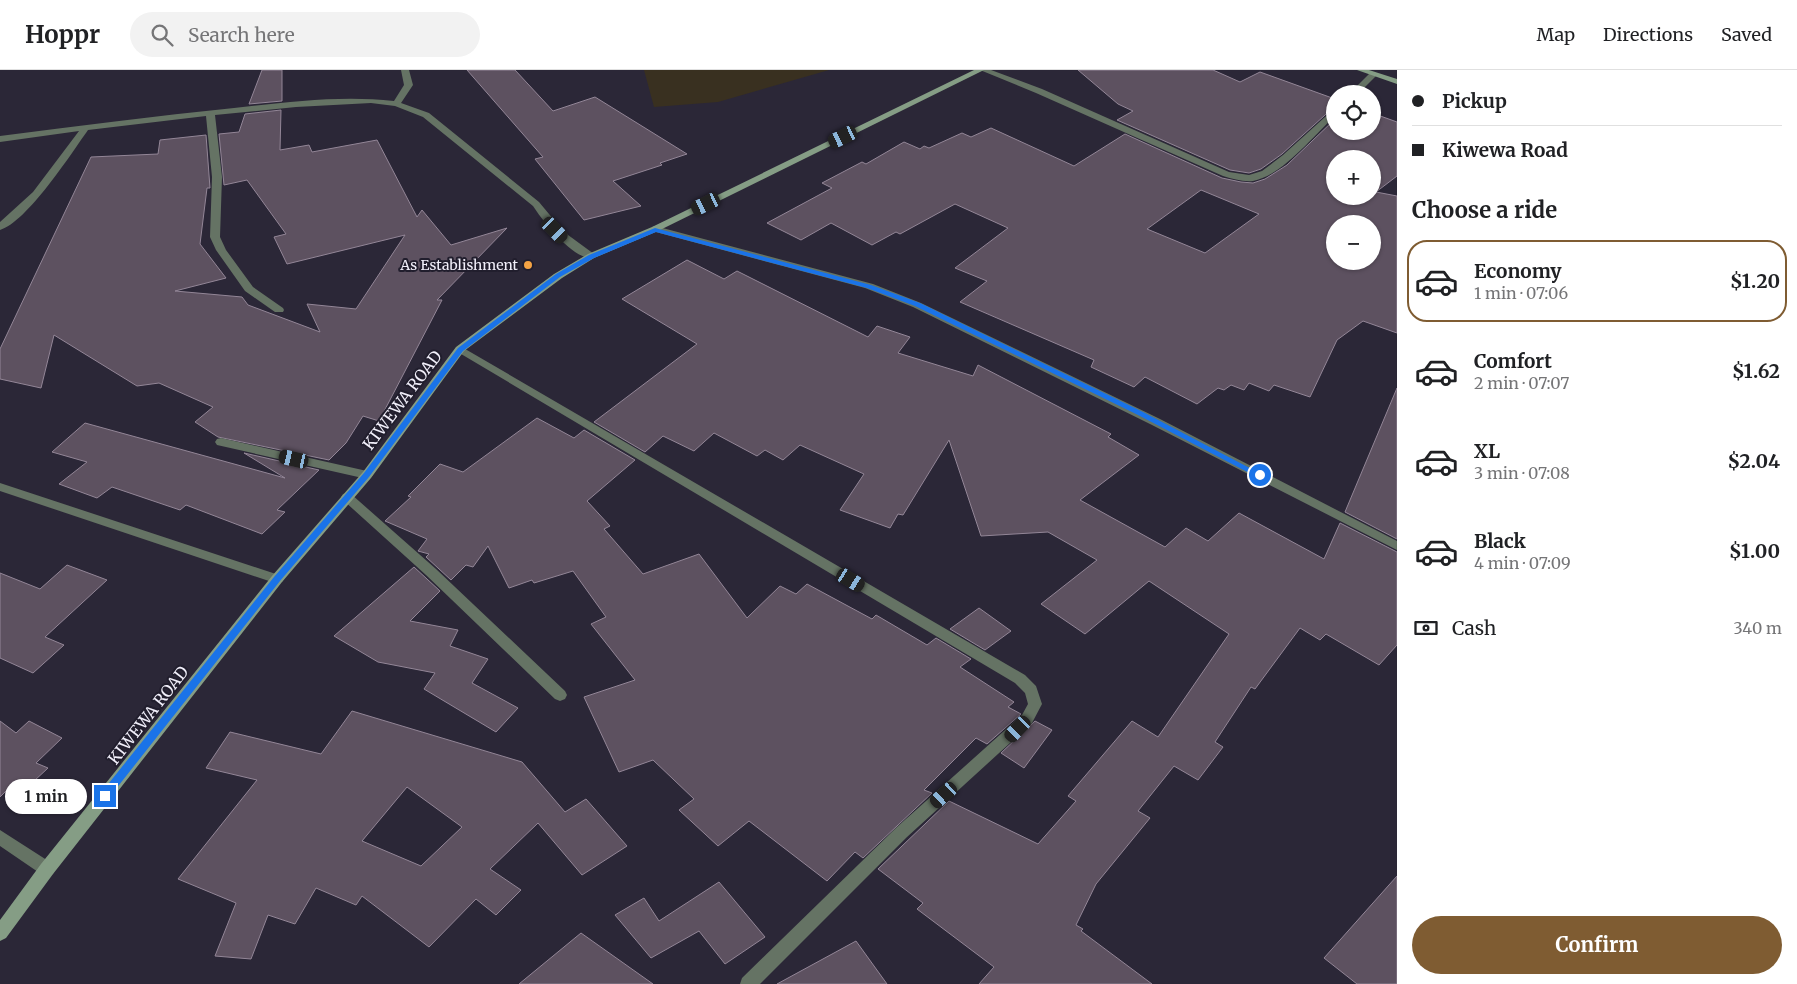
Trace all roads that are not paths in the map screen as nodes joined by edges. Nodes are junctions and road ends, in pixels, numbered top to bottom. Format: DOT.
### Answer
graph roads {
  1 [pos="405,70"];
  2 [pos="980,70"];
  3 [pos="984,70"];
  4 [pos="1361,70"];
  5 [pos="1373,75"];
  6 [pos="1397,82"];
  7 [pos="1362,85"];
  8 [pos="396,104"];
  9 [pos="210,112"];
  10 [pos="1326,118"];
  11 [pos="86,127"];
  12 [pos="0,139"];
  13 [pos="0,227"];
  14 [pos="655,230"];
  15 [pos="592,256"];
  16 [pos="279,310"];
  17 [pos="460,349"];
  18 [pos="220,442"];
  19 [pos="367,475"];
  20 [pos="0,486"];
  21 [pos="347,497"];
  22 [pos="1397,546"];
  23 [pos="277,579"];
  24 [pos="560,694"];
  25 [pos="0,837"];
  26 [pos="47,869"];
  27 [pos="0,933"];
  28 [pos="748,984"];
  1 -- 8 [label="street"];
  2 -- 14 [label="street, KIWEWA ROAD"];
  3 -- 10 [label="street"];
  4 -- 5 [label="street"];
  5 -- 6 [label="street"];
  5 -- 7 [label="street"];
  8 -- 9 [label="street"];
  8 -- 15 [label="street"];
  9 -- 11 [label="street"];
  9 -- 16 [label="street"];
  11 -- 12 [label="street"];
  11 -- 13 [label="street"];
  14 -- 15 [label="street, KIWEWA ROAD"];
  14 -- 22 [label="street"];
  15 -- 17 [label="street, KIWEWA ROAD"];
  17 -- 19 [label="street, KIWEWA ROAD"];
  17 -- 28 [label="street"];
  18 -- 19 [label="street"];
  19 -- 21 [label="street, KIWEWA ROAD"];
  20 -- 23 [label="street"];
  21 -- 23 [label="street, KIWEWA ROAD"];
  21 -- 24 [label="street"];
  23 -- 26 [label="street, KIWEWA ROAD"];
  25 -- 26 [label="street"];
  26 -- 27 [label="street, KIWEWA ROAD"];
}
